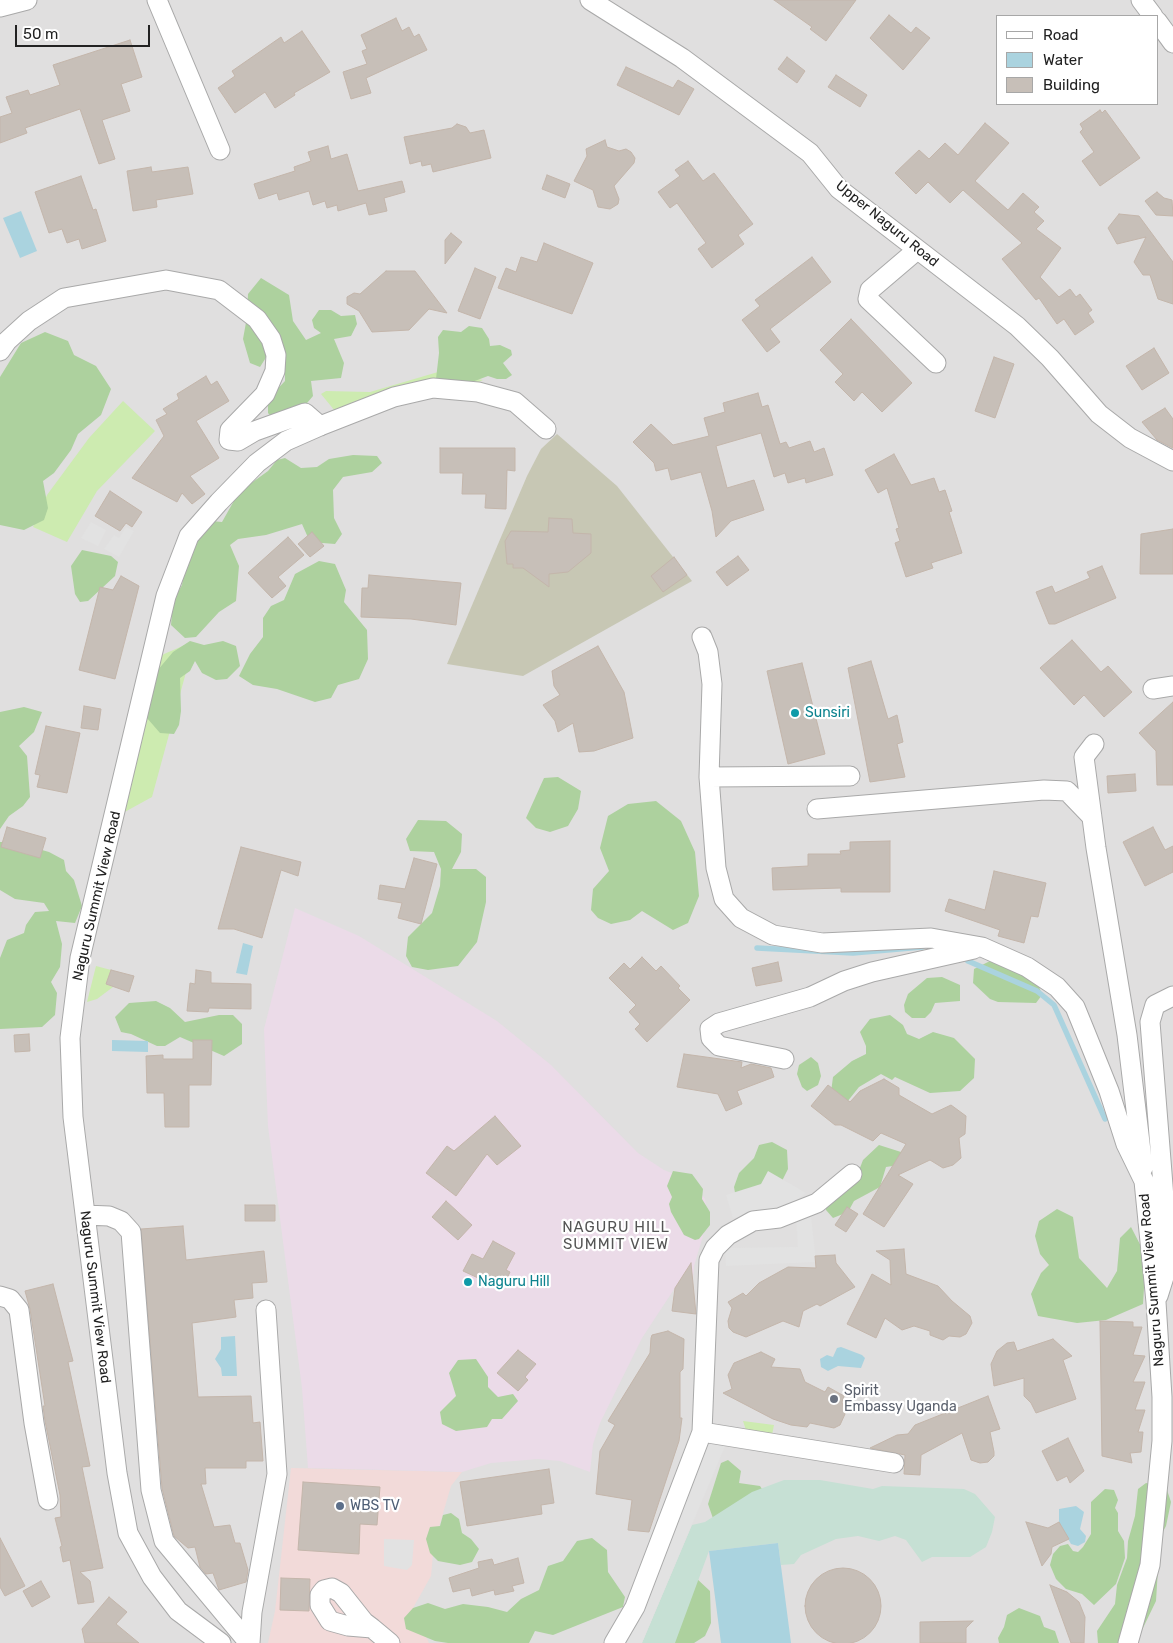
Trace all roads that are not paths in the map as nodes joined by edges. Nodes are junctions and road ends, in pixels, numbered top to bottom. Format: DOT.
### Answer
graph roads {
  1 [pos="27,0"];
  2 [pos="157,0"];
  3 [pos="590,0"];
  4 [pos="1141,0"];
  5 [pos="0,8"];
  6 [pos="1152,15"];
  7 [pos="1158,22"];
  8 [pos="1173,43"];
  9 [pos="220,150"];
  10 [pos="917,250"];
  11 [pos="0,351"];
  12 [pos="936,363"];
  13 [pos="320,426"];
  14 [pos="546,429"];
  15 [pos="1173,461"];
  16 [pos="702,638"];
  17 [pos="1173,686"];
  18 [pos="1153,689"];
  19 [pos="1094,744"];
  20 [pos="850,776"];
  21 [pos="709,777"];
  22 [pos="817,809"];
  23 [pos="1092,817"];
  24 [pos="982,947"];
  25 [pos="1173,996"];
  26 [pos="784,1059"];
  27 [pos="852,1174"];
  28 [pos="1144,1182"];
  29 [pos="84,1215"];
  30 [pos="0,1296"];
  31 [pos="1156,1302"];
  32 [pos="266,1310"];
  33 [pos="1167,1397"];
  34 [pos="702,1432"];
  35 [pos="894,1463"];
  36 [pos="48,1500"];
  37 [pos="372,1628"];
  38 [pos="221,1643"];
  39 [pos="250,1643"];
  40 [pos="390,1643"];
  41 [pos="614,1643"];
  42 [pos="1128,1643"];
  1 -- 5 [label="street"];
  2 -- 9 [label="street"];
  3 -- 10 [label="street, Upper Naguru Road"];
  4 -- 6 [label="street"];
  7 -- 8 [label="street"];
  10 -- 12 [label="street"];
  10 -- 15 [label="street, Upper Naguru Road"];
  11 -- 13 [label="street"];
  13 -- 14 [label="street, Naguru Summit View Road"];
  13 -- 29 [label="street, Naguru Summit View Road"];
  16 -- 21 [label="street, Naguru Summit View Road"];
  17 -- 18 [label="street"];
  19 -- 23 [label="street"];
  20 -- 21 [label="street"];
  21 -- 24 [label="street, Naguru Summit View Road"];
  22 -- 23 [label="street"];
  23 -- 28 [label="street"];
  24 -- 26 [label="street"];
  24 -- 28 [label="street, Naguru Summit View Road"];
  25 -- 31 [label="street"];
  27 -- 34 [label="street"];
  28 -- 31 [label="street, Naguru Summit View Road"];
  29 -- 38 [label="street, Naguru Summit View Road"];
  29 -- 39 [label="street"];
  30 -- 36 [label="street"];
  31 -- 33 [label="street, Naguru Summit View Road"];
  32 -- 39 [label="street"];
  33 -- 42 [label="street, Naguru Summit View Road"];
  34 -- 35 [label="street"];
  34 -- 41 [label="street"];
  37 -- 40 [label="street"];
}
